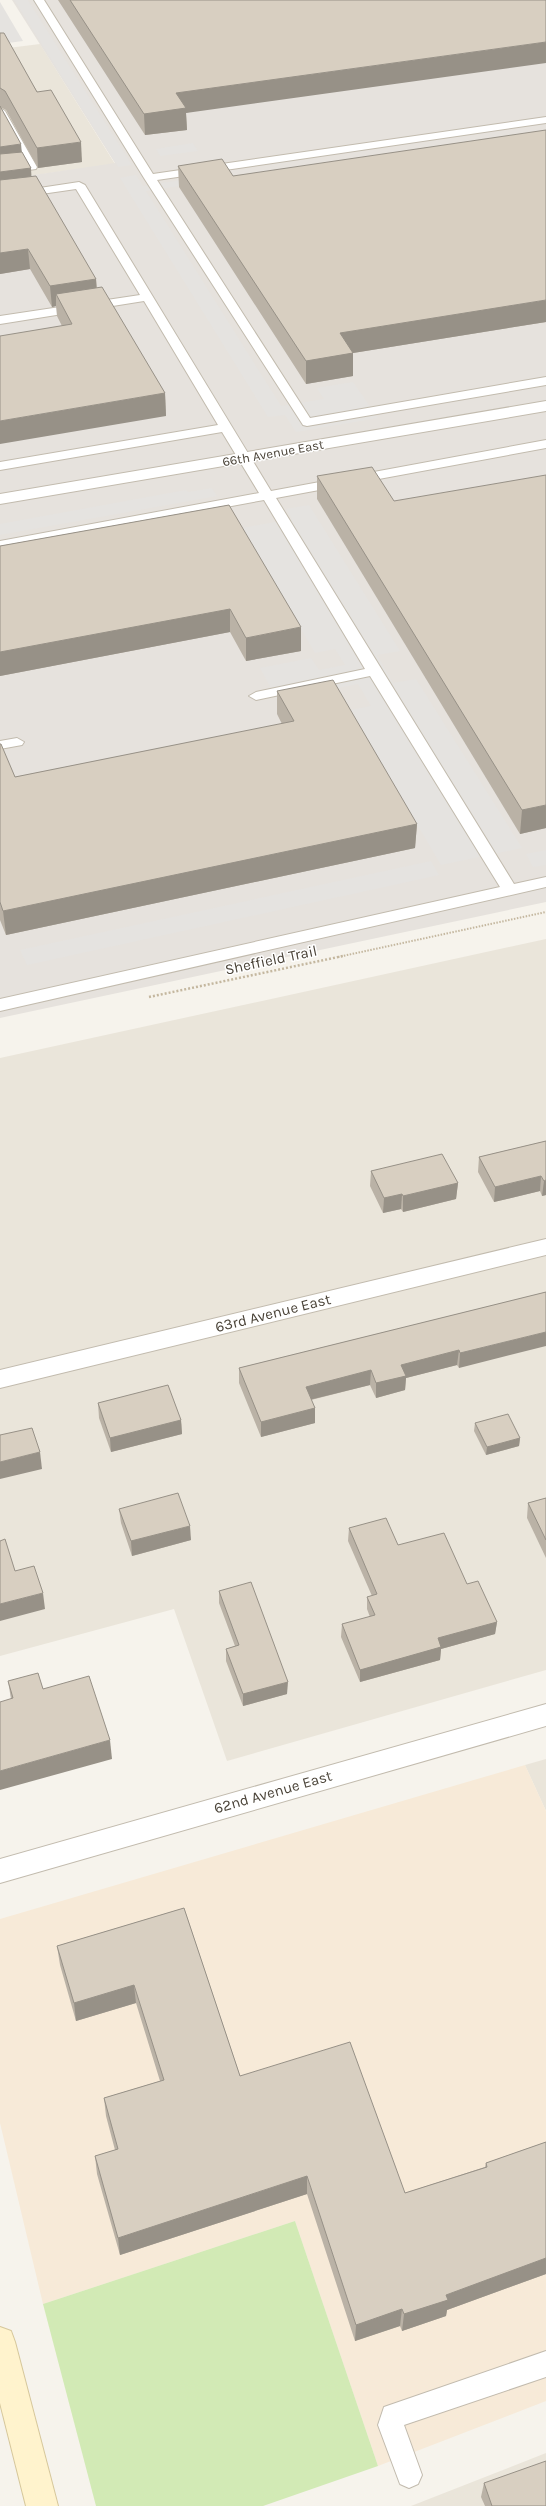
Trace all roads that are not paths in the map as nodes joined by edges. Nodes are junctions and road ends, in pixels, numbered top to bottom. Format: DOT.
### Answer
graph roads {
  1 [pos="39,0"];
  2 [pos="0,111"];
  3 [pos="546,120"];
  4 [pos="0,171"];
  5 [pos="150,178"];
  6 [pos="0,197"];
  7 [pos="148,297"];
  8 [pos="0,320"];
  9 [pos="546,381"];
  10 [pos="546,406"];
  11 [pos="227,427"];
  12 [pos="546,444"];
  13 [pos="246,457"];
  14 [pos="0,466"];
  15 [pos="269,496"];
  16 [pos="0,499"];
  17 [pos="0,545"];
  18 [pos="374,671"];
  19 [pos="256,696"];
  20 [pos="17,742"];
  21 [pos="0,745"];
  22 [pos="546,882"];
  23 [pos="510,890"];
  24 [pos="0,1005"];
  25 [pos="546,1247"];
  26 [pos="0,1379"];
  27 [pos="546,1715"];
  28 [pos="0,1871"];
  29 [pos="0,2342"];
  30 [pos="546,2364"];
  31 [pos="408,2475"];
  32 [pos="42,2506"];
  1 -- 5 [label="lane"];
  2 -- 4 [label="lane"];
  3 -- 5 [label="lane"];
  5 -- 9 [label="lane"];
  6 -- 7 [label="lane"];
  7 -- 8 [label="lane"];
  7 -- 11 [label="lane"];
  10 -- 13 [label="street, 66th Avenue East"];
  11 -- 13 [label="lane"];
  11 -- 14 [label="lane"];
  12 -- 15 [label="lane"];
  13 -- 15 [label="lane"];
  13 -- 16 [label="street, 66th Avenue East"];
  15 -- 17 [label="lane"];
  15 -- 18 [label="lane"];
  18 -- 19 [label="lane"];
  18 -- 23 [label="lane"];
  20 -- 21 [label="lane"];
  22 -- 23 [label="lane"];
  23 -- 24 [label="lane"];
  25 -- 26 [label="street, 63rd Avenue East"];
  27 -- 28 [label="street, 62nd Avenue East"];
  29 -- 32 [label="main road"];
  30 -- 31 [label="lane"];
}
